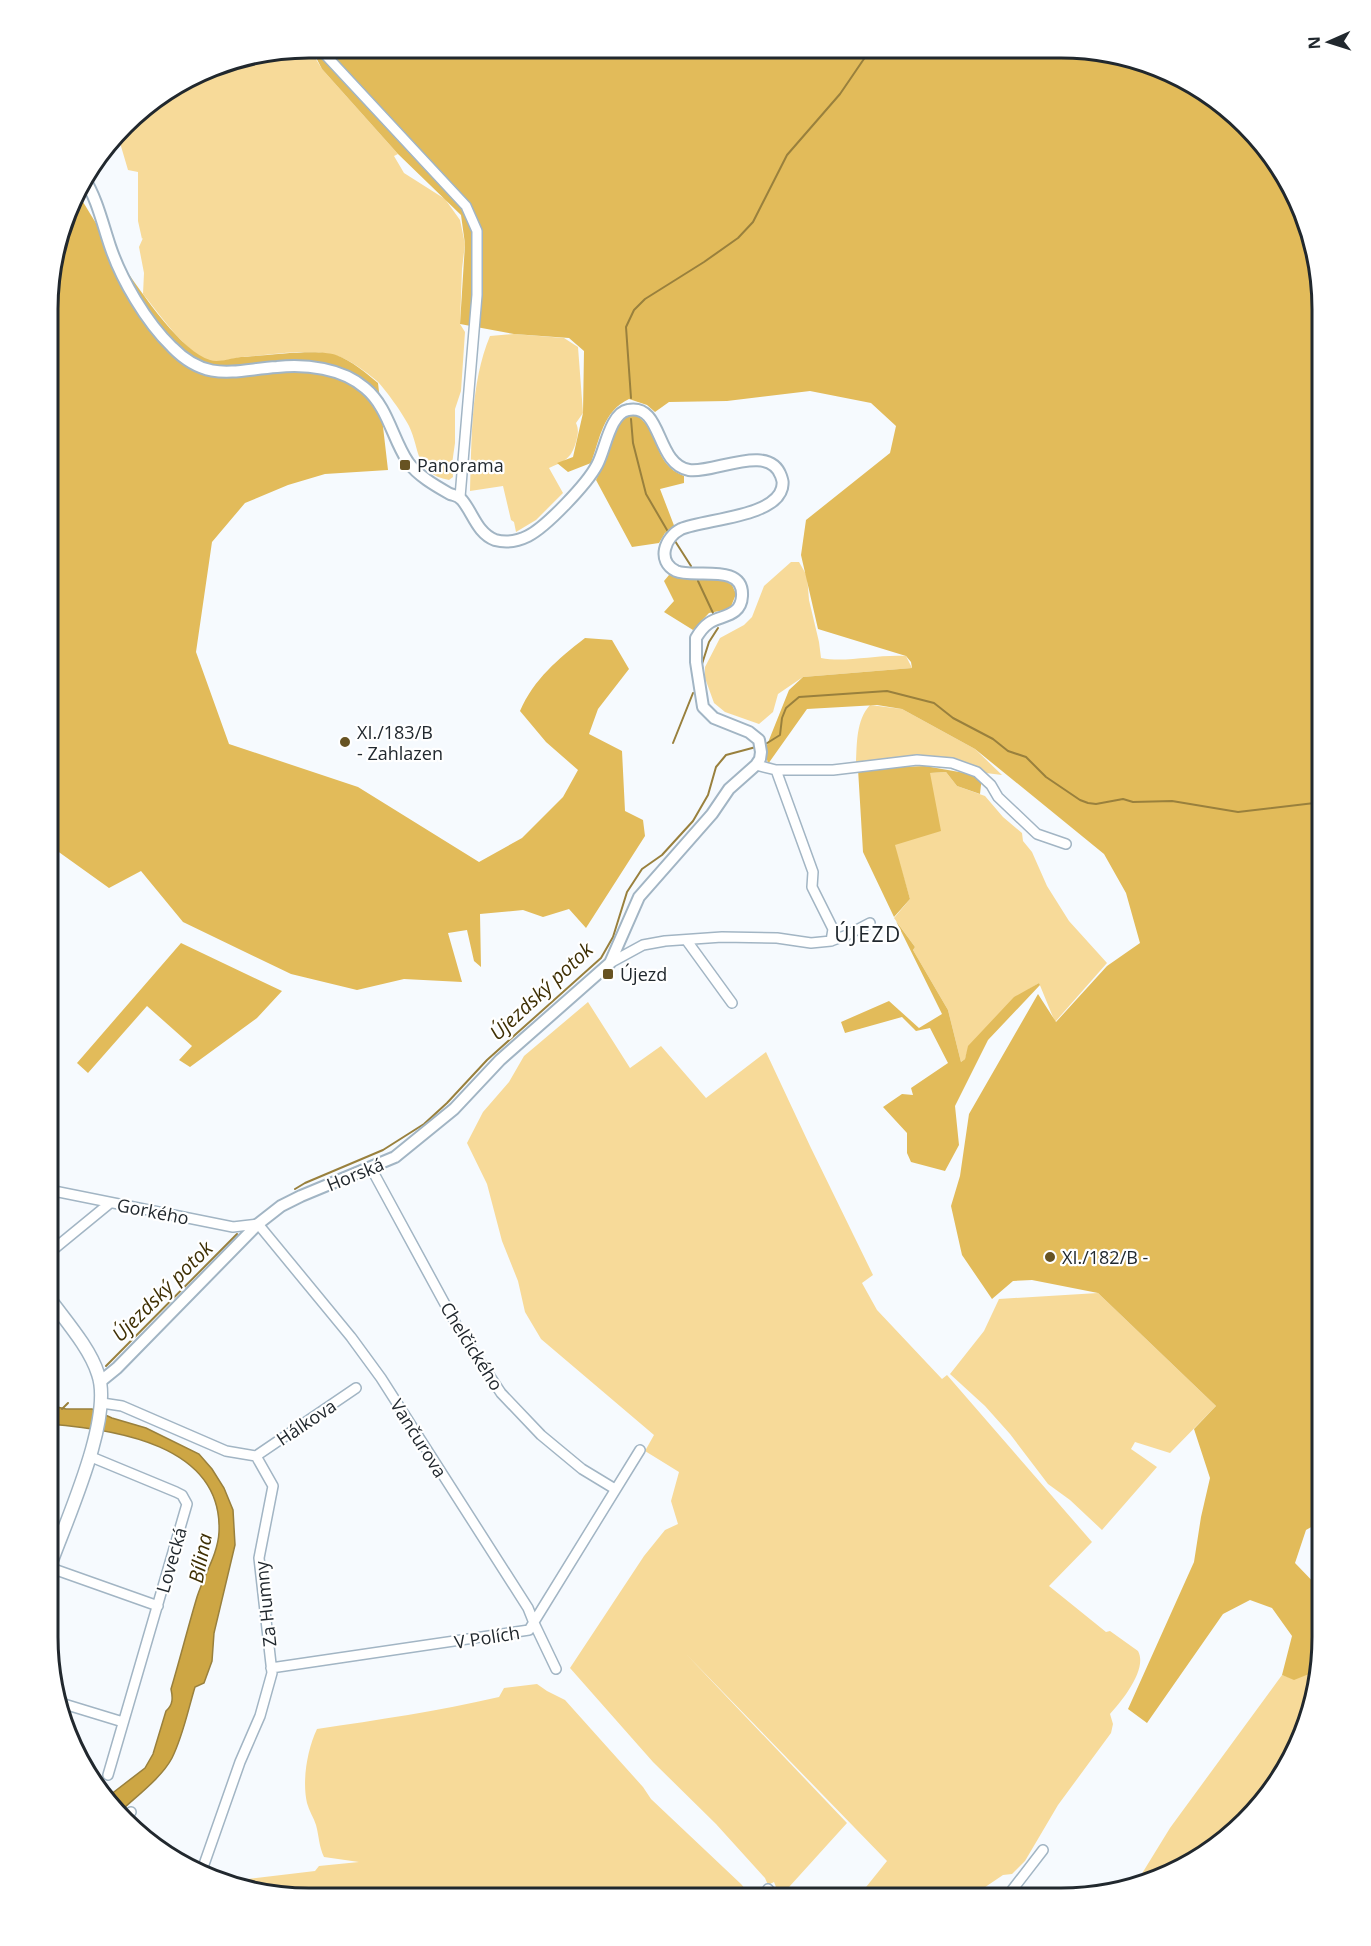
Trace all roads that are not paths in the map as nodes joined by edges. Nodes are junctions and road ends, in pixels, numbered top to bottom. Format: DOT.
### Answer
graph roads {
  1 [pos="328,58"];
  2 [pos="90,188"];
  3 [pos="460,497"];
  4 [pos="756,765"];
  5 [pos="776,770"];
  6 [pos="1066,844"];
  7 [pos="870,923"];
  8 [pos="687,941"];
  9 [pos="831,941"];
  10 [pos="610,963"];
  11 [pos="732,1003"];
  12 [pos="371,1168"];
  13 [pos="58,1192"];
  14 [pos="110,1203"];
  15 [pos="258,1224"];
  16 [pos="58,1246"];
  17 [pos="58,1311"];
  18 [pos="101,1381"];
  19 [pos="356,1388"];
  20 [pos="102,1407"];
  21 [pos="640,1450"];
  22 [pos="89,1456"];
  23 [pos="256,1456"];
  24 [pos="615,1489"];
  25 [pos="58,1543"];
  26 [pos="58,1571"];
  27 [pos="158,1606"];
  28 [pos="534,1623"];
  29 [pos="271,1668"];
  30 [pos="556,1669"];
  31 [pos="68,1705"];
  32 [pos="123,1722"];
  33 [pos="108,1775"];
  34 [pos="1043,1850"];
  35 [pos="204,1864"];
  36 [pos="1014,1888"];
  1 -- 3 [label="street"];
  2 -- 3 [label="street"];
  3 -- 4 [label="street"];
  4 -- 5 [label="street"];
  4 -- 10 [label="street"];
  5 -- 6 [label="street"];
  5 -- 9 [label="street"];
  7 -- 9 [label="street"];
  8 -- 9 [label="street"];
  8 -- 10 [label="street"];
  8 -- 11 [label="street"];
  10 -- 12 [label="street, Horská"];
  12 -- 15 [label="street, Horská"];
  12 -- 24 [label="street, Chelčického"];
  13 -- 14 [label="street, Gorkého"];
  14 -- 15 [label="street, Gorkého"];
  14 -- 16 [label="street"];
  15 -- 18 [label="street, Horská"];
  15 -- 28 [label="street, Vančurova"];
  17 -- 18 [label="main road"];
  18 -- 20 [label="main road"];
  19 -- 23 [label="street, Hálkova"];
  20 -- 22 [label="main road"];
  20 -- 23 [label="street"];
  21 -- 24 [label="street, V Polích"];
  22 -- 25 [label="main road"];
  22 -- 27 [label="street, Lovecká"];
  23 -- 29 [label="street, Za Humny"];
  24 -- 28 [label="street, V Polích"];
  26 -- 27 [label="street"];
  27 -- 32 [label="street, Lovecká"];
  28 -- 29 [label="street, V Polích"];
  28 -- 30 [label="street, Vančurova"];
  29 -- 35 [label="street, Za Humny"];
  31 -- 32 [label="street"];
  32 -- 33 [label="street, Lovecká"];
  34 -- 36 [label="street"];
}
